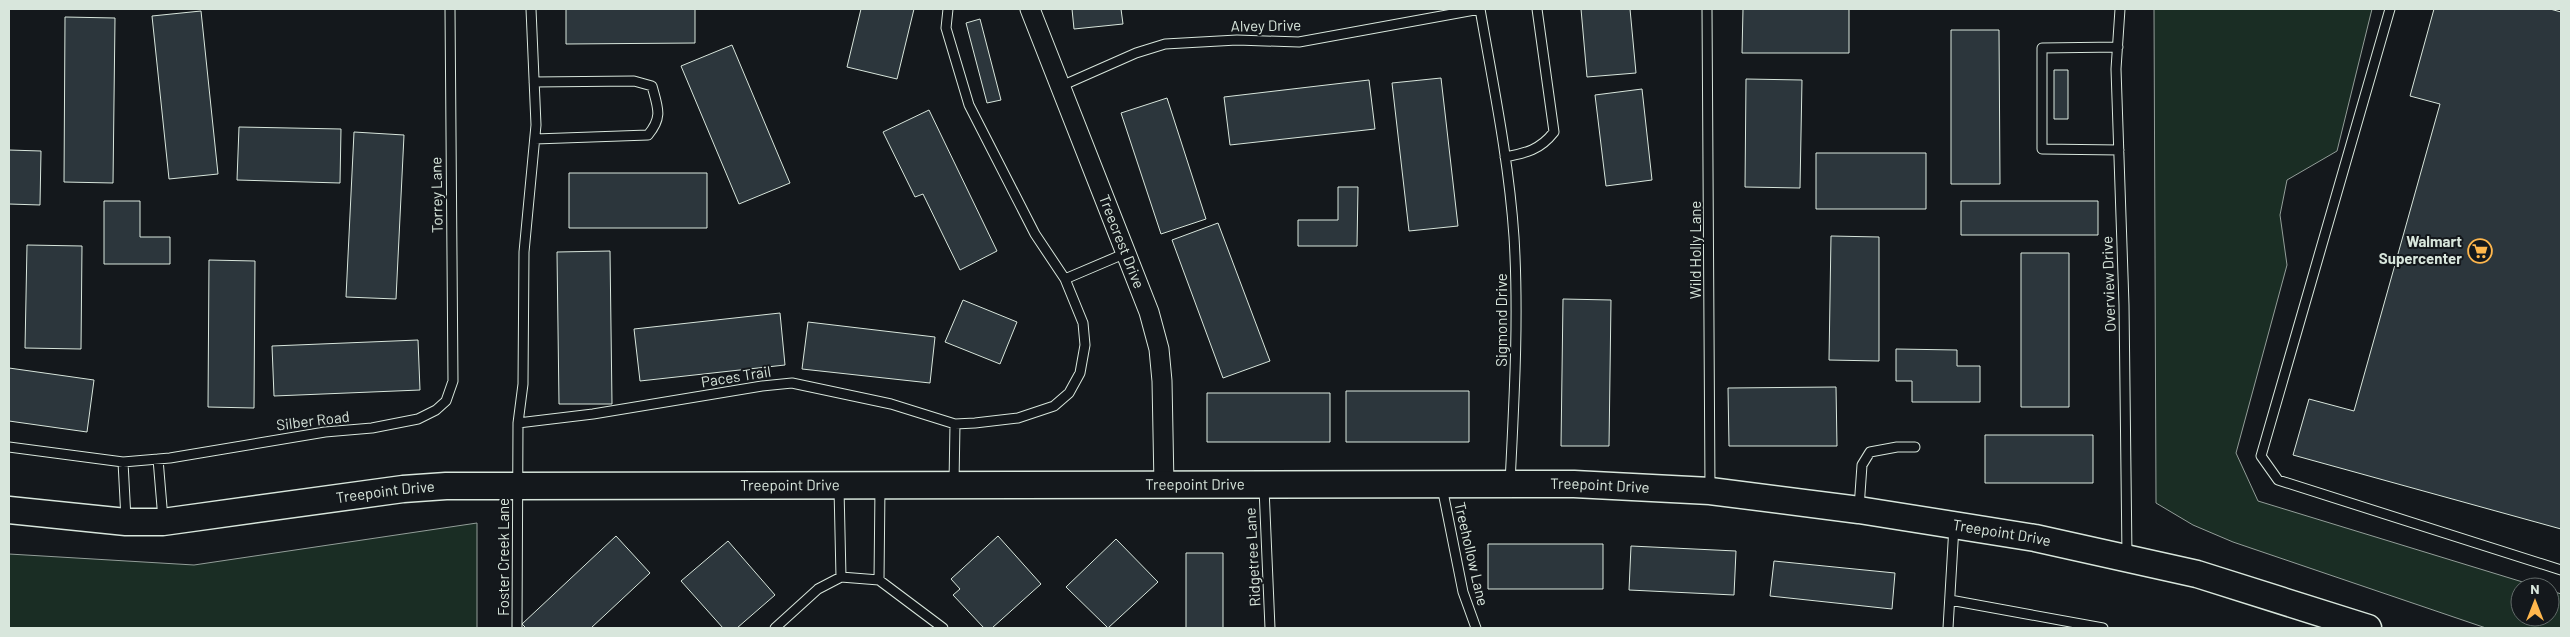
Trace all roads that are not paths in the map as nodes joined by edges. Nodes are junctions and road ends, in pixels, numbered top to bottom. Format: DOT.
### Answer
graph roads {
  1 [pos="450,9"];
  2 [pos="531,9"];
  3 [pos="948,9"];
  4 [pos="1030,9"];
  5 [pos="1480,9"];
  6 [pos="1537,9"];
  7 [pos="1707,9"];
  8 [pos="2120,9"];
  9 [pos="2390,9"];
  10 [pos="2118,47"];
  11 [pos="534,82"];
  12 [pos="1059,87"];
  13 [pos="535,139"];
  14 [pos="2119,150"];
  15 [pos="1505,157"];
  16 [pos="1126,253"];
  17 [pos="1065,279"];
  18 [pos="453,381"];
  19 [pos="518,423"];
  20 [pos="955,424"];
  21 [pos="9,447"];
  22 [pos="1914,447"];
  23 [pos="158,459"];
  24 [pos="123,462"];
  25 [pos="1510,484"];
  26 [pos="954,485"];
  27 [pos="1164,485"];
  28 [pos="1264,485"];
  29 [pos="1441,485"];
  30 [pos="518,486"];
  31 [pos="839,486"];
  32 [pos="880,486"];
  33 [pos="1710,491"];
  34 [pos="9,510"];
  35 [pos="1859,510"];
  36 [pos="126,522"];
  37 [pos="163,522"];
  38 [pos="1954,525"];
  39 [pos="2128,559"];
  40 [pos="2561,570"];
  41 [pos="841,578"];
  42 [pos="879,580"];
  43 [pos="1950,600"];
  44 [pos="517,628"];
  45 [pos="775,628"];
  46 [pos="943,628"];
  47 [pos="1270,628"];
  48 [pos="1476,628"];
  49 [pos="1948,628"];
  50 [pos="2103,628"];
  51 [pos="2368,628"];
  1 -- 18 [label="lane, Torrey Lane"];
  2 -- 11 [label="lane"];
  3 -- 17 [label="lane, Paces Trail"];
  4 -- 12 [label="street, Treecrest Drive"];
  5 -- 12 [label="lane, Alvey Drive"];
  5 -- 15 [label="lane, Sigmond Drive"];
  6 -- 15 [label="lane"];
  7 -- 33 [label="lane, Wild Holly Lane"];
  8 -- 10 [label="lane, Overview Drive"];
  9 -- 40 [label="lane"];
  10 -- 14 [label="lane, Overview Drive"];
  10 -- 14 [label="lane"];
  11 -- 13 [label="lane"];
  11 -- 13 [label="lane"];
  12 -- 16 [label="street, Treecrest Drive"];
  13 -- 19 [label="lane"];
  14 -- 39 [label="lane, Overview Drive"];
  15 -- 25 [label="lane, Sigmond Drive"];
  16 -- 17 [label="lane"];
  16 -- 27 [label="street, Treecrest Drive"];
  17 -- 20 [label="lane, Paces Trail"];
  18 -- 23 [label="lane, Silber Road"];
  19 -- 20 [label="lane, Paces Trail"];
  19 -- 30 [label="lane"];
  20 -- 26 [label="lane"];
  21 -- 24 [label="lane, Silber Road"];
  22 -- 35 [label="lane"];
  23 -- 24 [label="lane, Silber Road"];
  23 -- 37 [label="lane"];
  24 -- 36 [label="lane"];
  25 -- 29 [label="street, Treepoint Drive"];
  25 -- 33 [label="street, Treepoint Drive"];
  26 -- 27 [label="street, Treepoint Drive"];
  26 -- 32 [label="street, Treepoint Drive"];
  27 -- 28 [label="street, Treepoint Drive"];
  28 -- 29 [label="street, Treepoint Drive"];
  28 -- 47 [label="lane, Ridgetree Lane"];
  29 -- 48 [label="lane, Treehollow Lane"];
  30 -- 31 [label="street, Treepoint Drive"];
  30 -- 37 [label="street, Treepoint Drive"];
  30 -- 44 [label="lane, Foster Creek Lane"];
  31 -- 32 [label="street, Treepoint Drive"];
  31 -- 41 [label="lane"];
  32 -- 42 [label="lane"];
  33 -- 35 [label="street, Treepoint Drive"];
  34 -- 36 [label="street, Treepoint Drive"];
  35 -- 38 [label="street, Treepoint Drive"];
  36 -- 37 [label="street, Treepoint Drive"];
  38 -- 39 [label="street, Treepoint Drive"];
  38 -- 43 [label="lane"];
  39 -- 51 [label="street, Treepoint Drive"];
  41 -- 42 [label="lane"];
  41 -- 45 [label="lane"];
  42 -- 46 [label="lane"];
  43 -- 49 [label="lane"];
  43 -- 50 [label="lane"];
}
